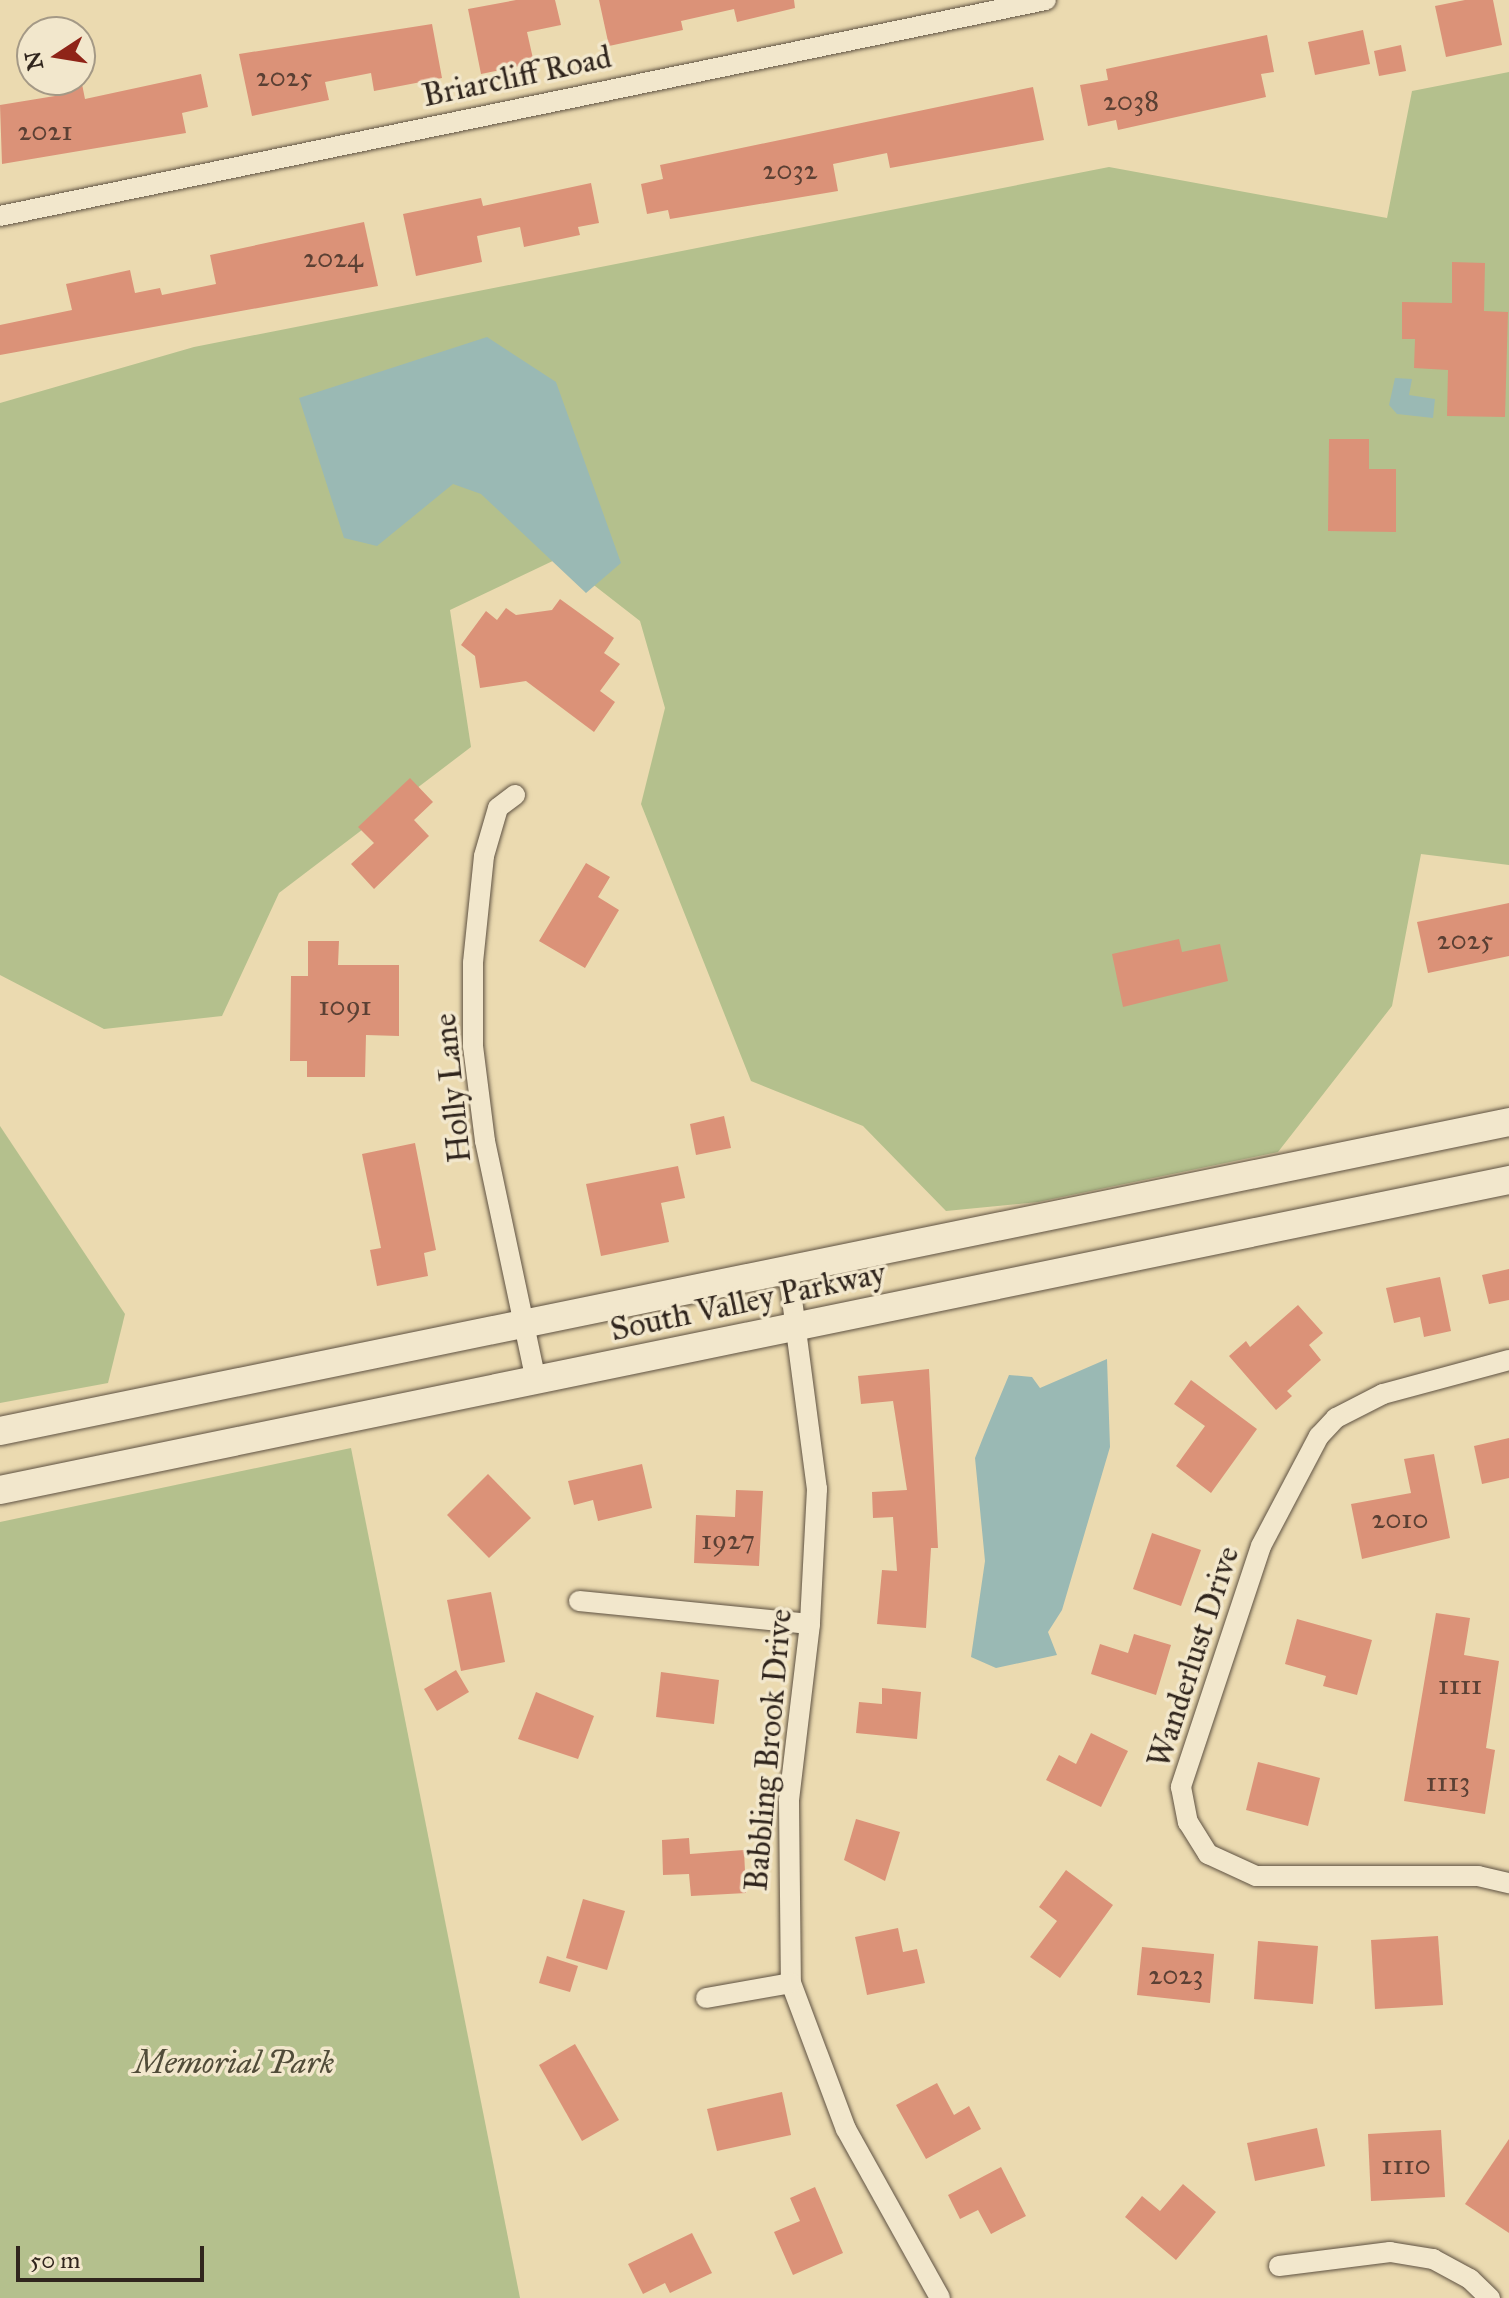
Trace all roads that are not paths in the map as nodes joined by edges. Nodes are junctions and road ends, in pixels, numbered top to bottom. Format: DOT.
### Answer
graph roads {
  1 [pos="1046,0"];
  2 [pos="0,216"];
  3 [pos="515,795"];
  4 [pos="1509,1122"];
  5 [pos="1509,1180"];
  6 [pos="788,1269"];
  7 [pos="520,1324"];
  8 [pos="798,1325"];
  9 [pos="1509,1360"];
  10 [pos="536,1381"];
  11 [pos="0,1431"];
  12 [pos="0,1490"];
  13 [pos="579,1601"];
  14 [pos="810,1624"];
  15 [pos="1509,1883"];
  16 [pos="791,1983"];
  17 [pos="706,1998"];
  18 [pos="1279,2266"];
  19 [pos="933,2295"];
  20 [pos="1490,2298"];
  1 -- 2 [label="street, Briarcliff Road"];
  3 -- 7 [label="street, Holly Lane"];
  4 -- 6 [label="main road, South Valley Parkway"];
  5 -- 8 [label="main road, South Valley Parkway"];
  6 -- 7 [label="main road, South Valley Parkway"];
  6 -- 8 [label="street, Babbling Brook Drive"];
  7 -- 10 [label="street, Holly Lane"];
  7 -- 11 [label="main road, South Valley Parkway"];
  8 -- 10 [label="main road, South Valley Parkway"];
  8 -- 14 [label="street, Babbling Brook Drive"];
  9 -- 15 [label="street, Wanderlust Drive"];
  10 -- 12 [label="main road, South Valley Parkway"];
  13 -- 14 [label="street"];
  14 -- 16 [label="street, Babbling Brook Drive"];
  16 -- 17 [label="street"];
  16 -- 19 [label="street, Babbling Brook Drive"];
  18 -- 20 [label="street"];
}
